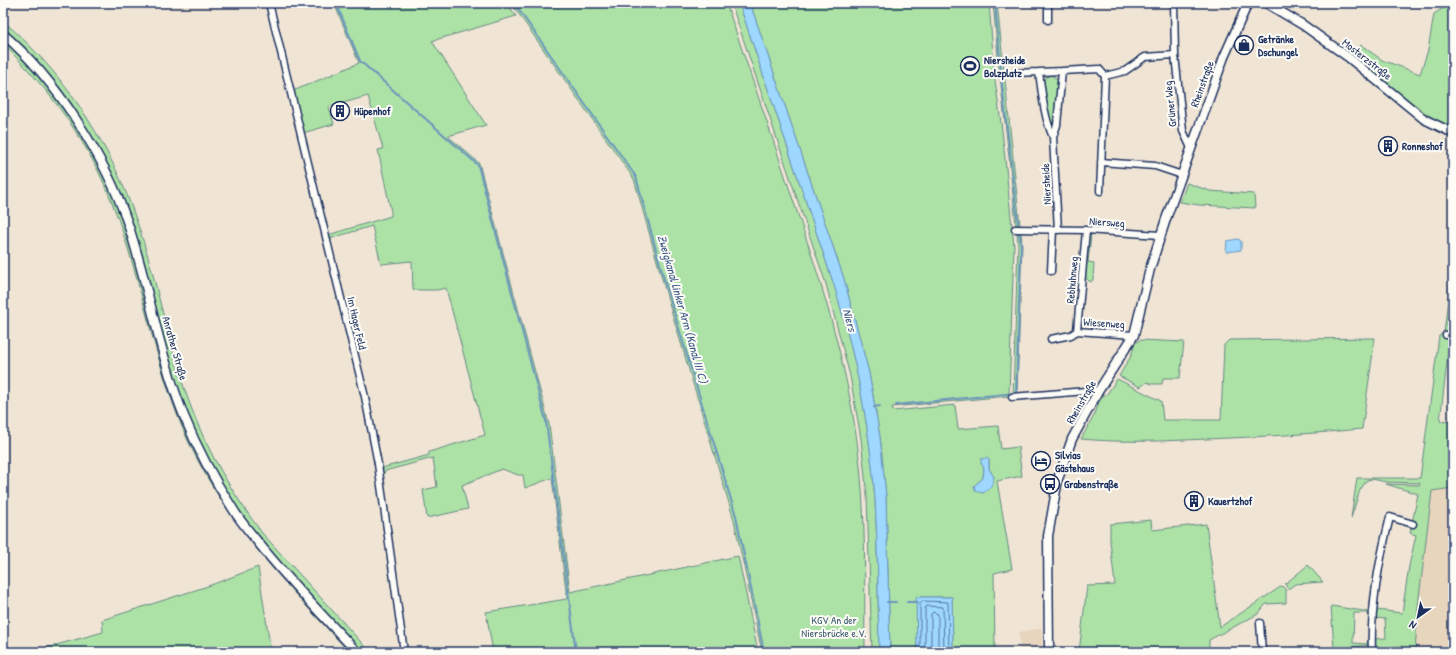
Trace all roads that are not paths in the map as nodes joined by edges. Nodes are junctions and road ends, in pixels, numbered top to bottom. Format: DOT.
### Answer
graph roads {
  1 [pos="269,3"];
  2 [pos="1048,3"];
  3 [pos="1174,3"];
  4 [pos="1248,3"];
  5 [pos="1266,3"];
  6 [pos="1048,20"];
  7 [pos="3,34"];
  8 [pos="1175,55"];
  9 [pos="1062,71"];
  10 [pos="1039,72"];
  11 [pos="1015,73"];
  12 [pos="1105,76"];
  13 [pos="1453,133"];
  14 [pos="1053,137"];
  15 [pos="1191,148"];
  16 [pos="1101,162"];
  17 [pos="1182,175"];
  18 [pos="1100,191"];
  19 [pos="1015,229"];
  20 [pos="1056,230"];
  21 [pos="1086,230"];
  22 [pos="1160,235"];
  23 [pos="1051,271"];
  24 [pos="1077,331"];
  25 [pos="1446,334"];
  26 [pos="1134,335"];
  27 [pos="1453,335"];
  28 [pos="1051,339"];
  29 [pos="1099,390"];
  30 [pos="1012,397"];
  31 [pos="1412,524"];
  32 [pos="1260,622"];
  33 [pos="357,652"];
  34 [pos="404,652"];
  35 [pos="1049,652"];
  36 [pos="1262,652"];
  37 [pos="1372,652"];
  1 -- 34 [label="street, Im Hager Feld"];
  2 -- 6 [label="street"];
  3 -- 8 [label="street, Grüner Weg"];
  4 -- 15 [label="street, Rheinstraße"];
  5 -- 13 [label="street, Mosterzstraße"];
  7 -- 33 [label="street, Anrather Straße"];
  8 -- 12 [label="street"];
  8 -- 15 [label="street, Grüner Weg"];
  9 -- 10 [label="street"];
  9 -- 12 [label="street"];
  9 -- 14 [label="street, Niersheide"];
  10 -- 11 [label="street"];
  10 -- 14 [label="street, Niersheide"];
  12 -- 16 [label="street"];
  14 -- 20 [label="street, Niersheide"];
  15 -- 17 [label="street, Rheinstraße"];
  16 -- 17 [label="street"];
  16 -- 18 [label="street"];
  17 -- 22 [label="street, Rheinstraße"];
  19 -- 20 [label="street, Niersweg"];
  20 -- 21 [label="street, Niersweg"];
  20 -- 23 [label="street"];
  21 -- 22 [label="street, Niersweg"];
  21 -- 24 [label="street, Rebhuhnweg"];
  22 -- 26 [label="street, Rheinstraße"];
  24 -- 26 [label="street, Wiesenweg"];
  24 -- 28 [label="street, Wiesenweg"];
  25 -- 27 [label="street"];
  26 -- 29 [label="street, Rheinstraße"];
  29 -- 30 [label="street"];
  29 -- 35 [label="street, Rheinstraße"];
  31 -- 37 [label="street"];
  32 -- 36 [label="street"];
}
